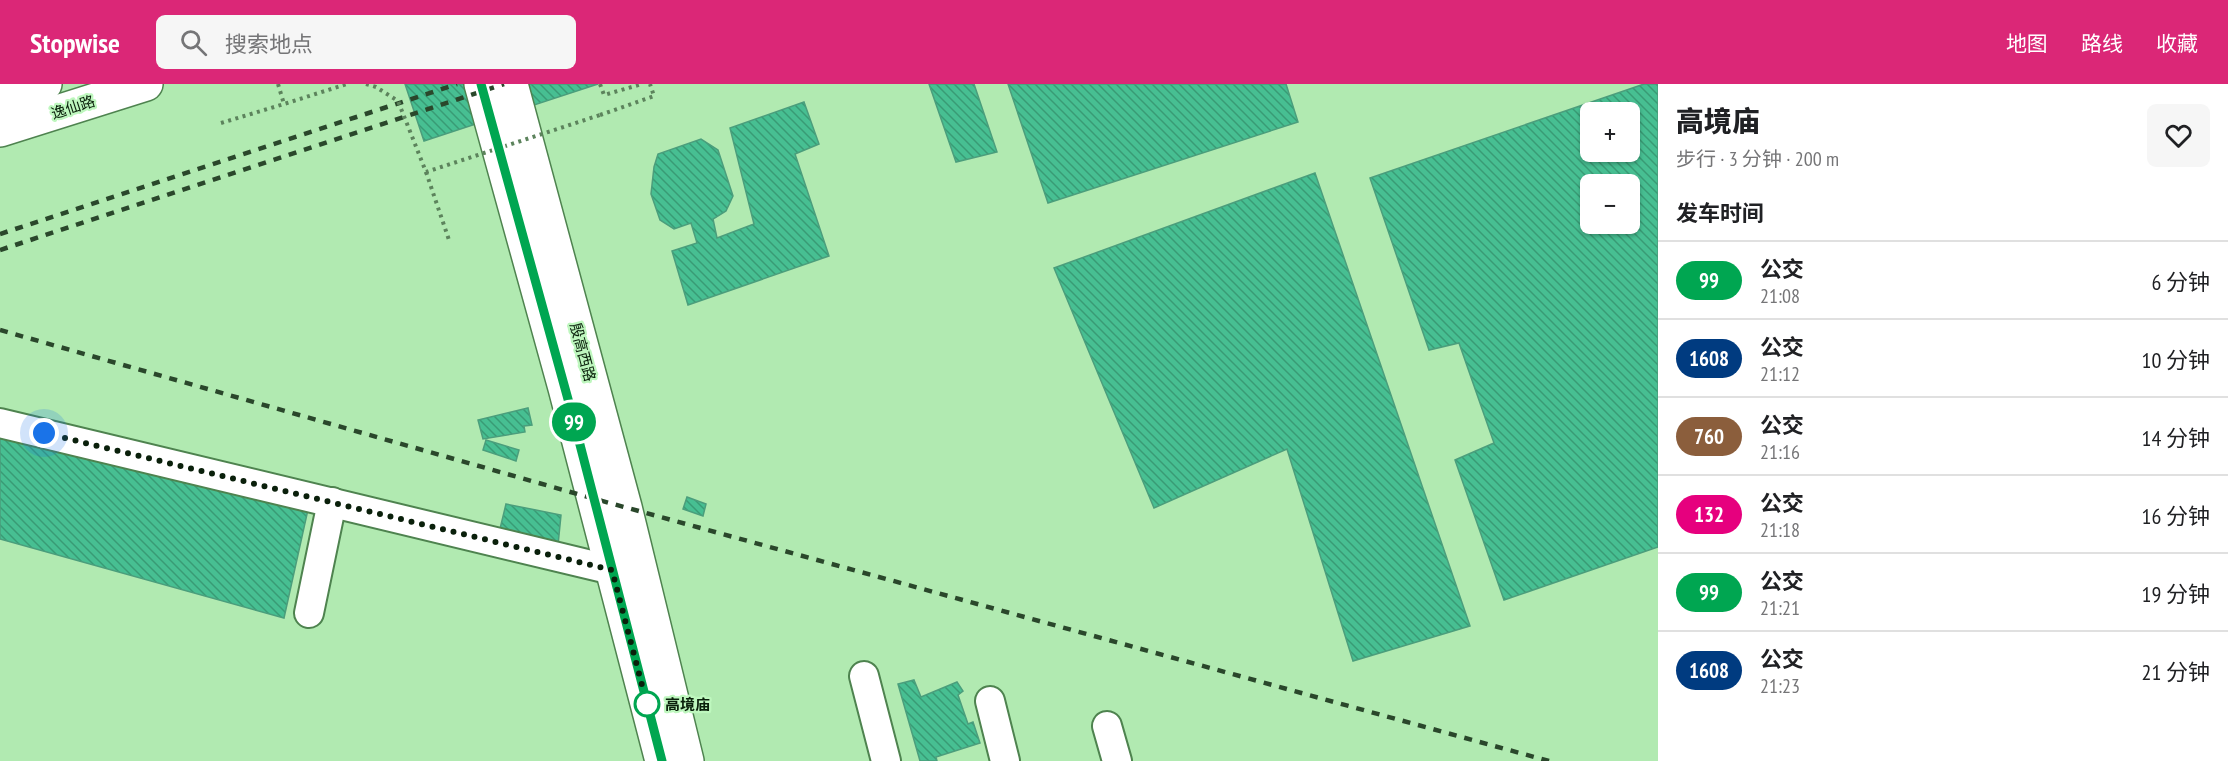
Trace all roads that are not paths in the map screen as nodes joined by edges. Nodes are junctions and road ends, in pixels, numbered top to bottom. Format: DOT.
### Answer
graph roads {
  1 [pos="45,84"];
  2 [pos="146,84"];
  3 [pos="481,84"];
  4 [pos="511,84"];
  5 [pos="0,99"];
  6 [pos="0,130"];
  7 [pos="0,423"];
  8 [pos="332,502"];
  9 [pos="612,570"];
  10 [pos="309,613"];
  11 [pos="864,676"];
  12 [pos="990,701"];
  13 [pos="1107,726"];
  14 [pos="662,761"];
  15 [pos="687,761"];
  16 [pos="886,761"];
  17 [pos="1005,761"];
  18 [pos="1117,761"];
  1 -- 5 [label="main road"];
  2 -- 6 [label="main road, 逸仙路"];
  3 -- 9 [label="main road, 殷高西路"];
  4 -- 15 [label="main road, 殷高西路"];
  7 -- 8 [label="lane"];
  8 -- 9 [label="lane"];
  8 -- 10 [label="lane"];
  9 -- 14 [label="main road, 殷高西路"];
  11 -- 16 [label="lane"];
  12 -- 17 [label="lane"];
  13 -- 18 [label="lane"];
}
